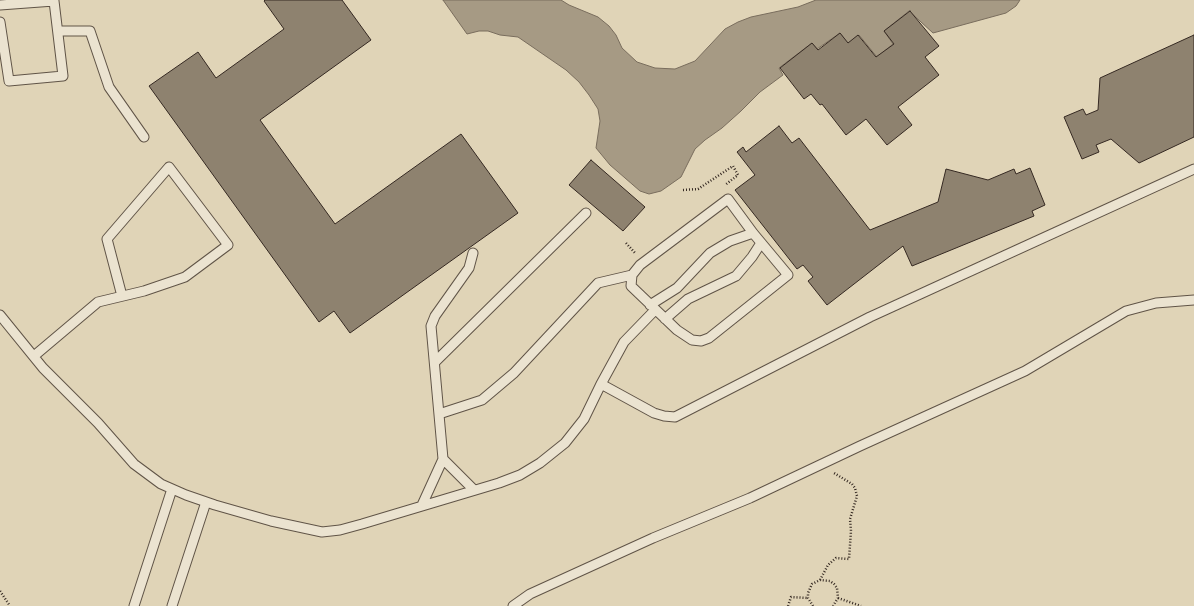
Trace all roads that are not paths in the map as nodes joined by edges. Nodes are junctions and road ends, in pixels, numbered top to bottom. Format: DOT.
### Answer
graph roads {
  1 [pos="0,5"];
  2 [pos="0,22"];
  3 [pos="58,31"];
  4 [pos="144,137"];
  5 [pos="1194,169"];
  6 [pos="586,213"];
  7 [pos="753,234"];
  8 [pos="761,243"];
  9 [pos="473,254"];
  10 [pos="632,275"];
  11 [pos="122,296"];
  12 [pos="1194,300"];
  13 [pos="653,308"];
  14 [pos="0,315"];
  15 [pos="665,319"];
  16 [pos="34,356"];
  17 [pos="434,362"];
  18 [pos="601,384"];
  19 [pos="439,414"];
  20 [pos="443,459"];
  21 [pos="172,489"];
  22 [pos="474,490"];
  23 [pos="206,502"];
  24 [pos="422,505"];
  25 [pos="134,606"];
  26 [pos="172,606"];
  27 [pos="513,606"];
  1 -- 3 [label="lane"];
  2 -- 3 [label="lane"];
  3 -- 4 [label="lane"];
  5 -- 18 [label="lane"];
  6 -- 17 [label="lane"];
  7 -- 8 [label="lane"];
  7 -- 10 [label="lane"];
  7 -- 13 [label="lane"];
  8 -- 15 [label="lane"];
  8 -- 15 [label="lane"];
  9 -- 17 [label="lane"];
  10 -- 13 [label="lane"];
  10 -- 19 [label="lane"];
  11 -- 11 [label="lane"];
  11 -- 16 [label="lane"];
  12 -- 27 [label="lane"];
  13 -- 15 [label="lane"];
  13 -- 18 [label="lane"];
  14 -- 16 [label="lane"];
  16 -- 21 [label="lane"];
  17 -- 19 [label="lane"];
  18 -- 22 [label="lane"];
  19 -- 20 [label="lane"];
  20 -- 22 [label="lane"];
  20 -- 24 [label="lane"];
  21 -- 23 [label="lane"];
  21 -- 25 [label="lane"];
  22 -- 24 [label="lane"];
  23 -- 24 [label="lane"];
  23 -- 26 [label="lane"];
}
